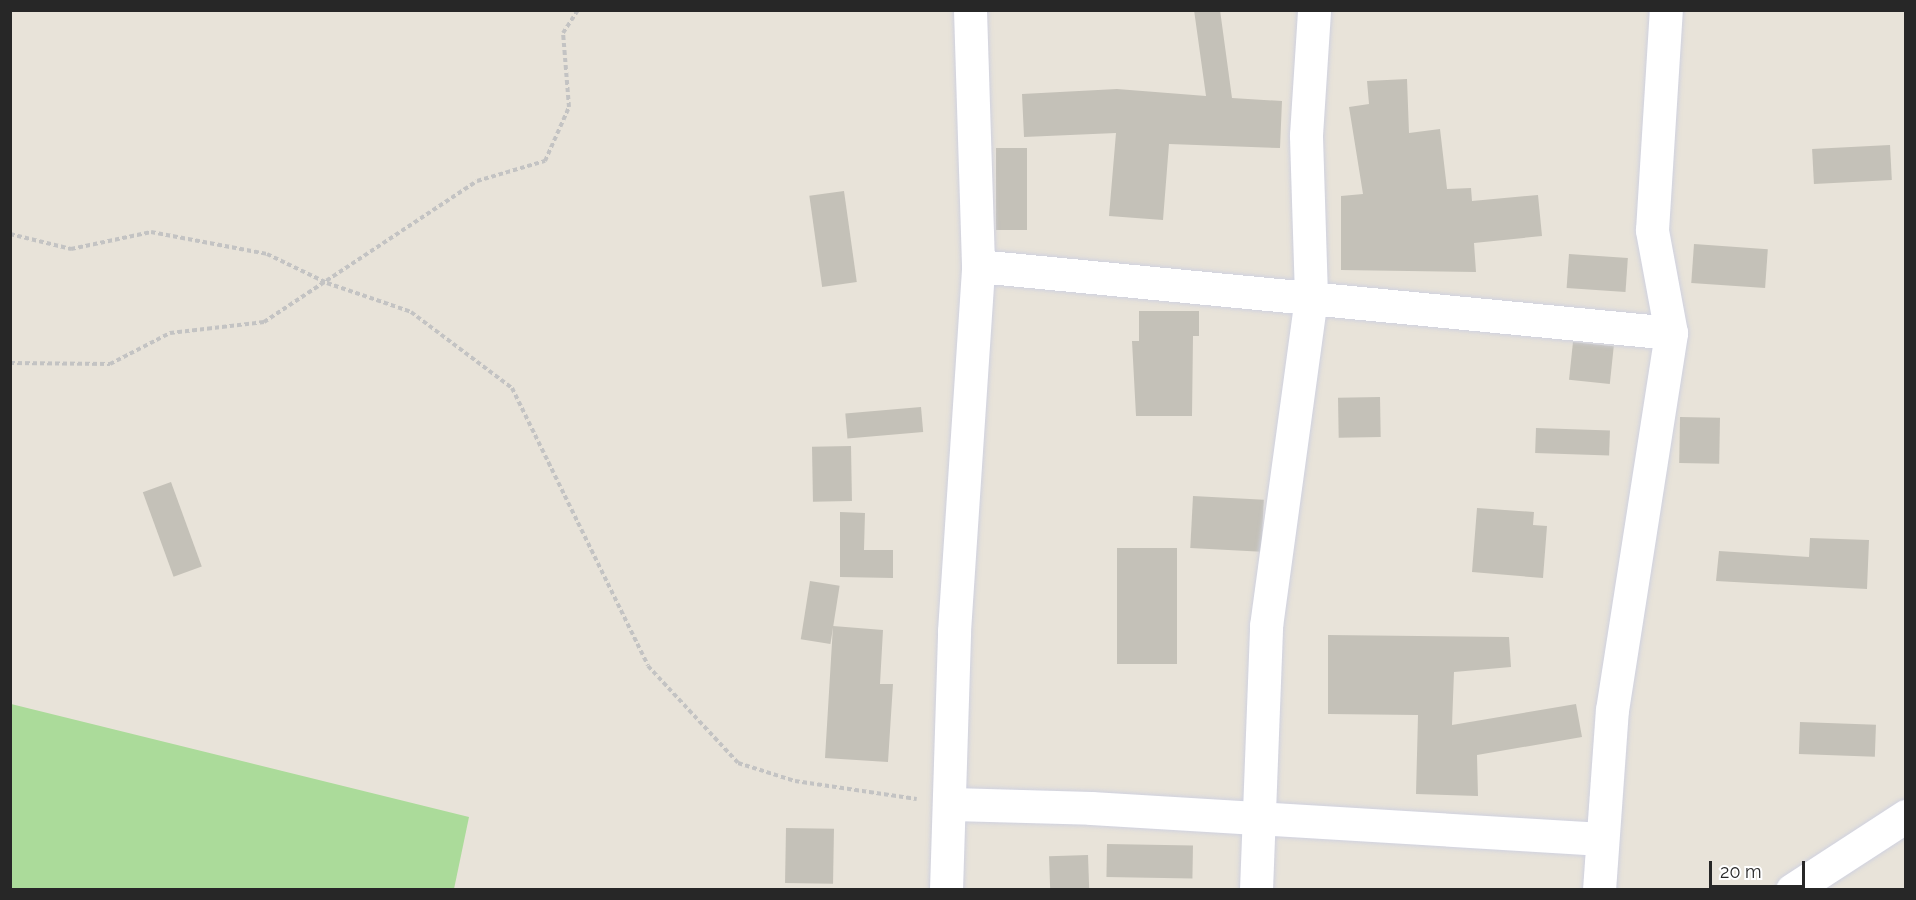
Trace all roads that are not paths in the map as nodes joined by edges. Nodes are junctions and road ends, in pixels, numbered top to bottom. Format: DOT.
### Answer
graph roads {
  1 [pos="970,10"];
  2 [pos="1314,10"];
  3 [pos="1666,10"];
  4 [pos="978,266"];
  5 [pos="1311,296"];
  6 [pos="1671,333"];
  7 [pos="952,804"];
  8 [pos="1905,816"];
  9 [pos="1256,821"];
  10 [pos="1602,839"];
  11 [pos="946,890"];
  12 [pos="1256,890"];
  13 [pos="1599,890"];
  14 [pos="1792,890"];
  1 -- 4 [label="street"];
  2 -- 5 [label="street"];
  3 -- 6 [label="street"];
  4 -- 5 [label="street"];
  4 -- 7 [label="street"];
  5 -- 6 [label="street"];
  5 -- 9 [label="street"];
  6 -- 10 [label="street"];
  7 -- 9 [label="street"];
  7 -- 11 [label="street"];
  8 -- 14 [label="street"];
  9 -- 10 [label="street"];
  9 -- 12 [label="street"];
  10 -- 13 [label="street"];
}
